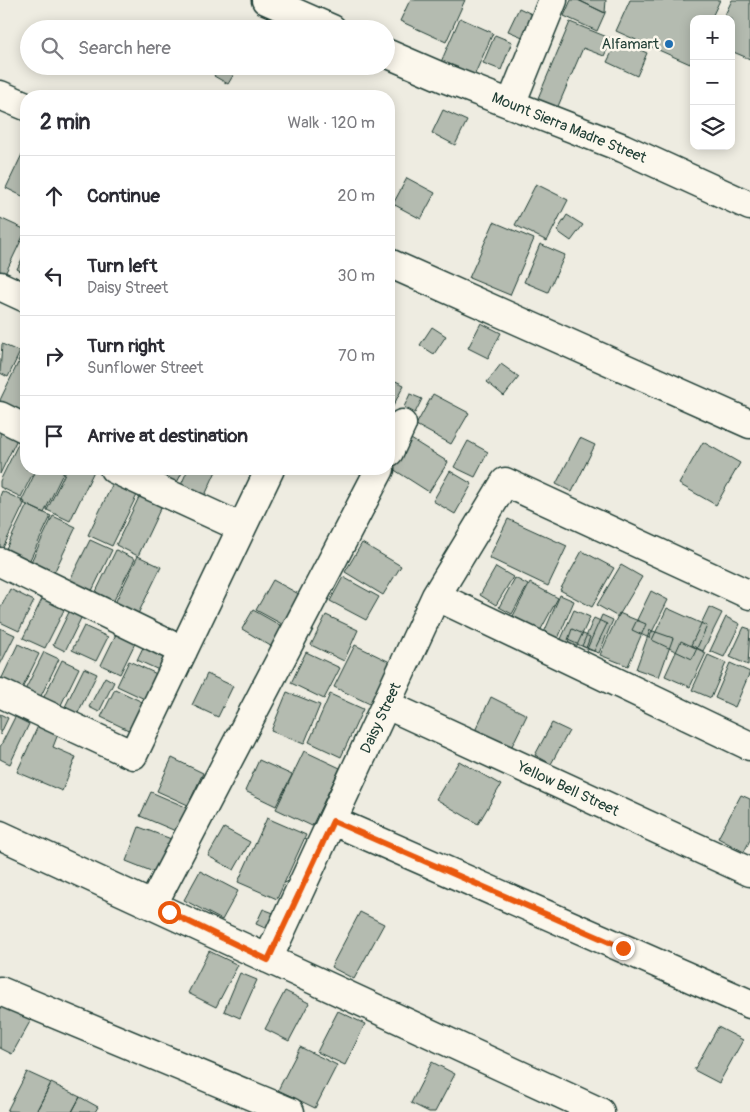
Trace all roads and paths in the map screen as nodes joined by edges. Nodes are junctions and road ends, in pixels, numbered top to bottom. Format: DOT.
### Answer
graph roads {
  1 [pos="266,0"];
  2 [pos="553,0"];
  3 [pos="312,20"];
  4 [pos="395,57"];
  5 [pos="0,95"];
  6 [pos="20,103"];
  7 [pos="511,104"];
  8 [pos="750,206"];
  9 [pos="395,266"];
  10 [pos="0,286"];
  11 [pos="20,295"];
  12 [pos="0,416"];
  13 [pos="402,424"];
  14 [pos="750,424"];
  15 [pos="20,426"];
  16 [pos="395,439"];
  17 [pos="127,475"];
  18 [pos="267,475"];
  19 [pos="377,475"];
  20 [pos="240,527"];
  21 [pos="0,562"];
  22 [pos="750,595"];
  23 [pos="436,596"];
  24 [pos="183,651"];
  25 [pos="0,693"];
  26 [pos="386,705"];
  27 [pos="750,746"];
  28 [pos="333,821"];
  29 [pos="0,835"];
  30 [pos="750,872"];
  31 [pos="153,904"];
  32 [pos="268,960"];
  33 [pos="0,991"];
  34 [pos="750,1004"];
  35 [pos="290,1112"];
  36 [pos="600,1112"];
  1 -- 3 [label="street"];
  2 -- 7 [label="street"];
  4 -- 7 [label="street, Mount Sierra Madre Street"];
  5 -- 6 [label="street"];
  7 -- 8 [label="street, Mount Sierra Madre Street"];
  9 -- 14 [label="street"];
  10 -- 11 [label="street"];
  12 -- 15 [label="street"];
  13 -- 16 [label="street"];
  17 -- 20 [label="street"];
  18 -- 20 [label="street"];
  19 -- 31 [label="street"];
  20 -- 24 [label="street"];
  21 -- 24 [label="street"];
  22 -- 23 [label="street, Daisy Street"];
  23 -- 26 [label="street, Daisy Street"];
  23 -- 27 [label="street"];
  24 -- 25 [label="street"];
  26 -- 28 [label="street, Daisy Street"];
  26 -- 30 [label="street, Yellow Bell Street"];
  28 -- 32 [label="street, Daisy Street"];
  28 -- 34 [label="street"];
  29 -- 31 [label="street"];
  31 -- 32 [label="street"];
  32 -- 36 [label="street"];
  33 -- 35 [label="street"];
}
